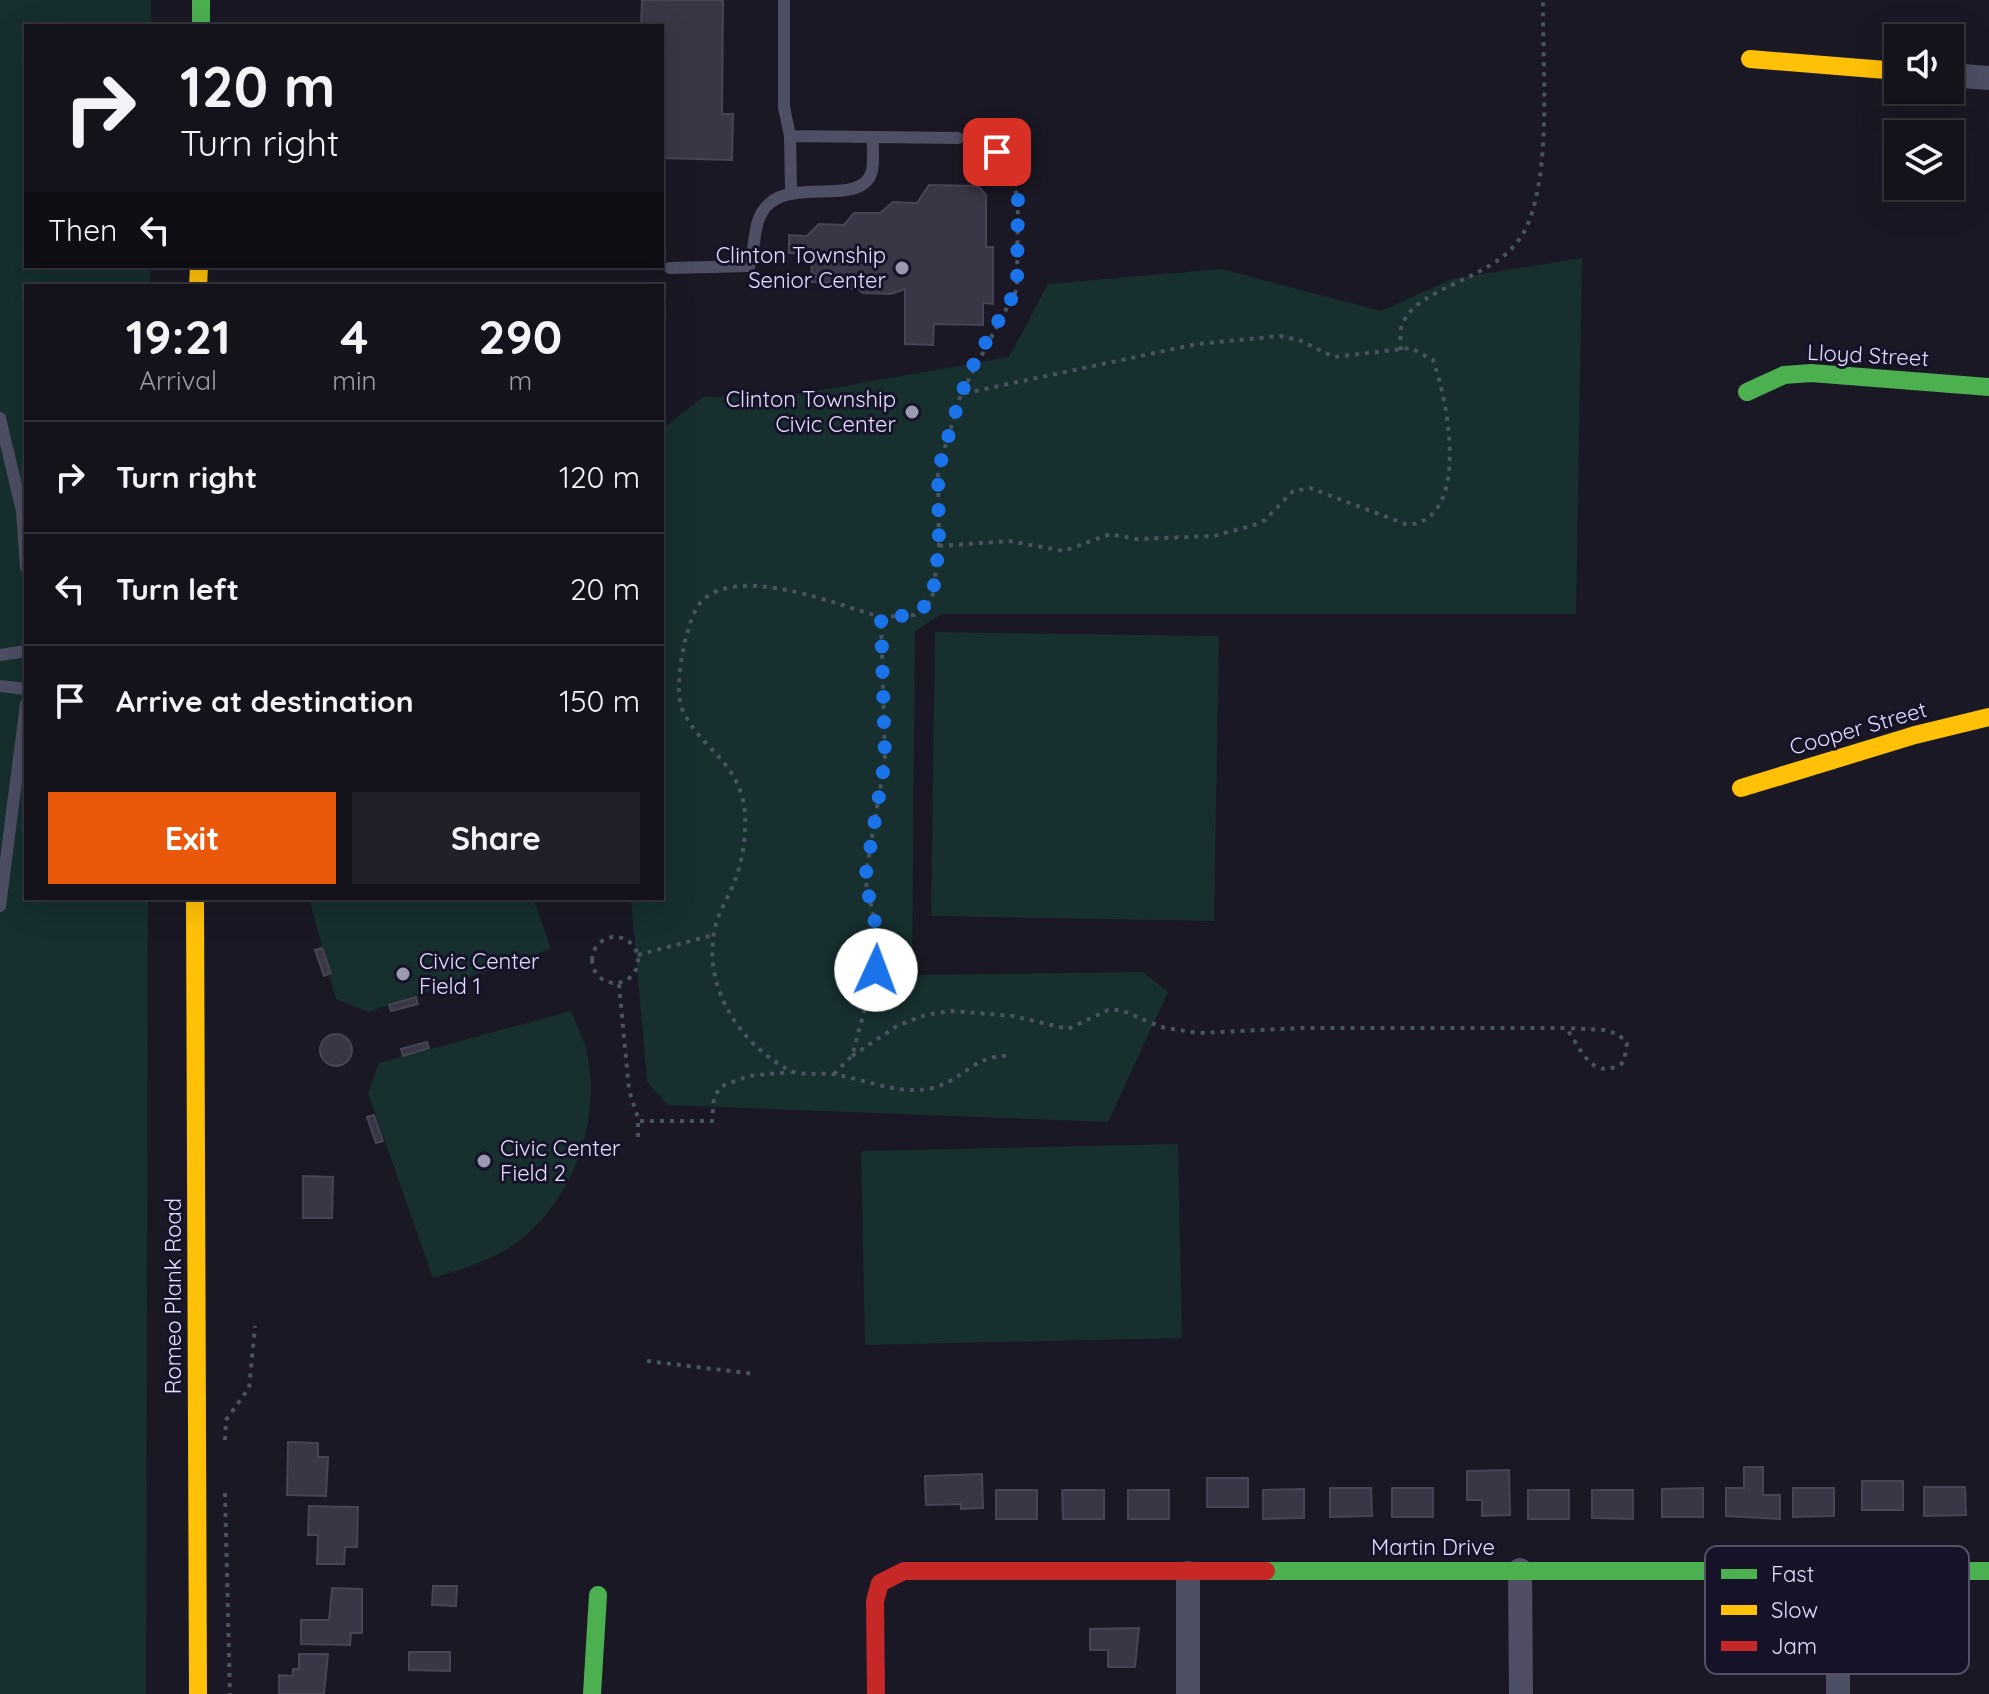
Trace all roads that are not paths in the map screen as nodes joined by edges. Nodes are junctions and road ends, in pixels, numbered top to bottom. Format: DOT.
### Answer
graph roads {
  1 [pos="201,0"];
  2 [pos="784,0"];
  3 [pos="201,24"];
  4 [pos="1750,59"];
  5 [pos="1884,70"];
  6 [pos="1964,76"];
  7 [pos="1989,78"];
  8 [pos="790,136"];
  9 [pos="873,137"];
  10 [pos="958,138"];
  11 [pos="791,191"];
  12 [pos="670,268"];
  13 [pos="1989,387"];
  14 [pos="1747,392"];
  15 [pos="0,418"];
  16 [pos="24,539"];
  17 [pos="24,651"];
  18 [pos="0,655"];
  19 [pos="0,686"];
  20 [pos="24,689"];
  21 [pos="1989,717"];
  22 [pos="24,720"];
  23 [pos="1741,788"];
  24 [pos="195,900"];
  25 [pos="0,906"];
  26 [pos="1520,1570"];
  27 [pos="1705,1571"];
  28 [pos="1969,1571"];
  29 [pos="1989,1571"];
  30 [pos="1188,1573"];
  31 [pos="598,1595"];
  32 [pos="198,1694"];
  33 [pos="592,1694"];
  34 [pos="876,1694"];
  35 [pos="1188,1694"];
  36 [pos="1521,1694"];
  1 -- 3 [label="street"];
  2 -- 8 [label="lane"];
  4 -- 5 [label="street"];
  6 -- 7 [label="street"];
  8 -- 9 [label="lane"];
  8 -- 11 [label="lane"];
  9 -- 10 [label="lane"];
  9 -- 11 [label="lane"];
  11 -- 12 [label="lane"];
  13 -- 14 [label="street, Lloyd Street"];
  15 -- 16 [label="lane"];
  17 -- 18 [label="lane"];
  19 -- 20 [label="lane"];
  21 -- 23 [label="street, Cooper Street"];
  22 -- 25 [label="lane"];
  24 -- 32 [label="street, Romeo Plank Road"];
  26 -- 27 [label="street, Martin Drive"];
  26 -- 30 [label="street, Martin Drive"];
  26 -- 36 [label="street"];
  28 -- 29 [label="street, Martin Drive"];
  30 -- 34 [label="street, Martin Drive"];
  30 -- 35 [label="street"];
  31 -- 33 [label="street"];
}
